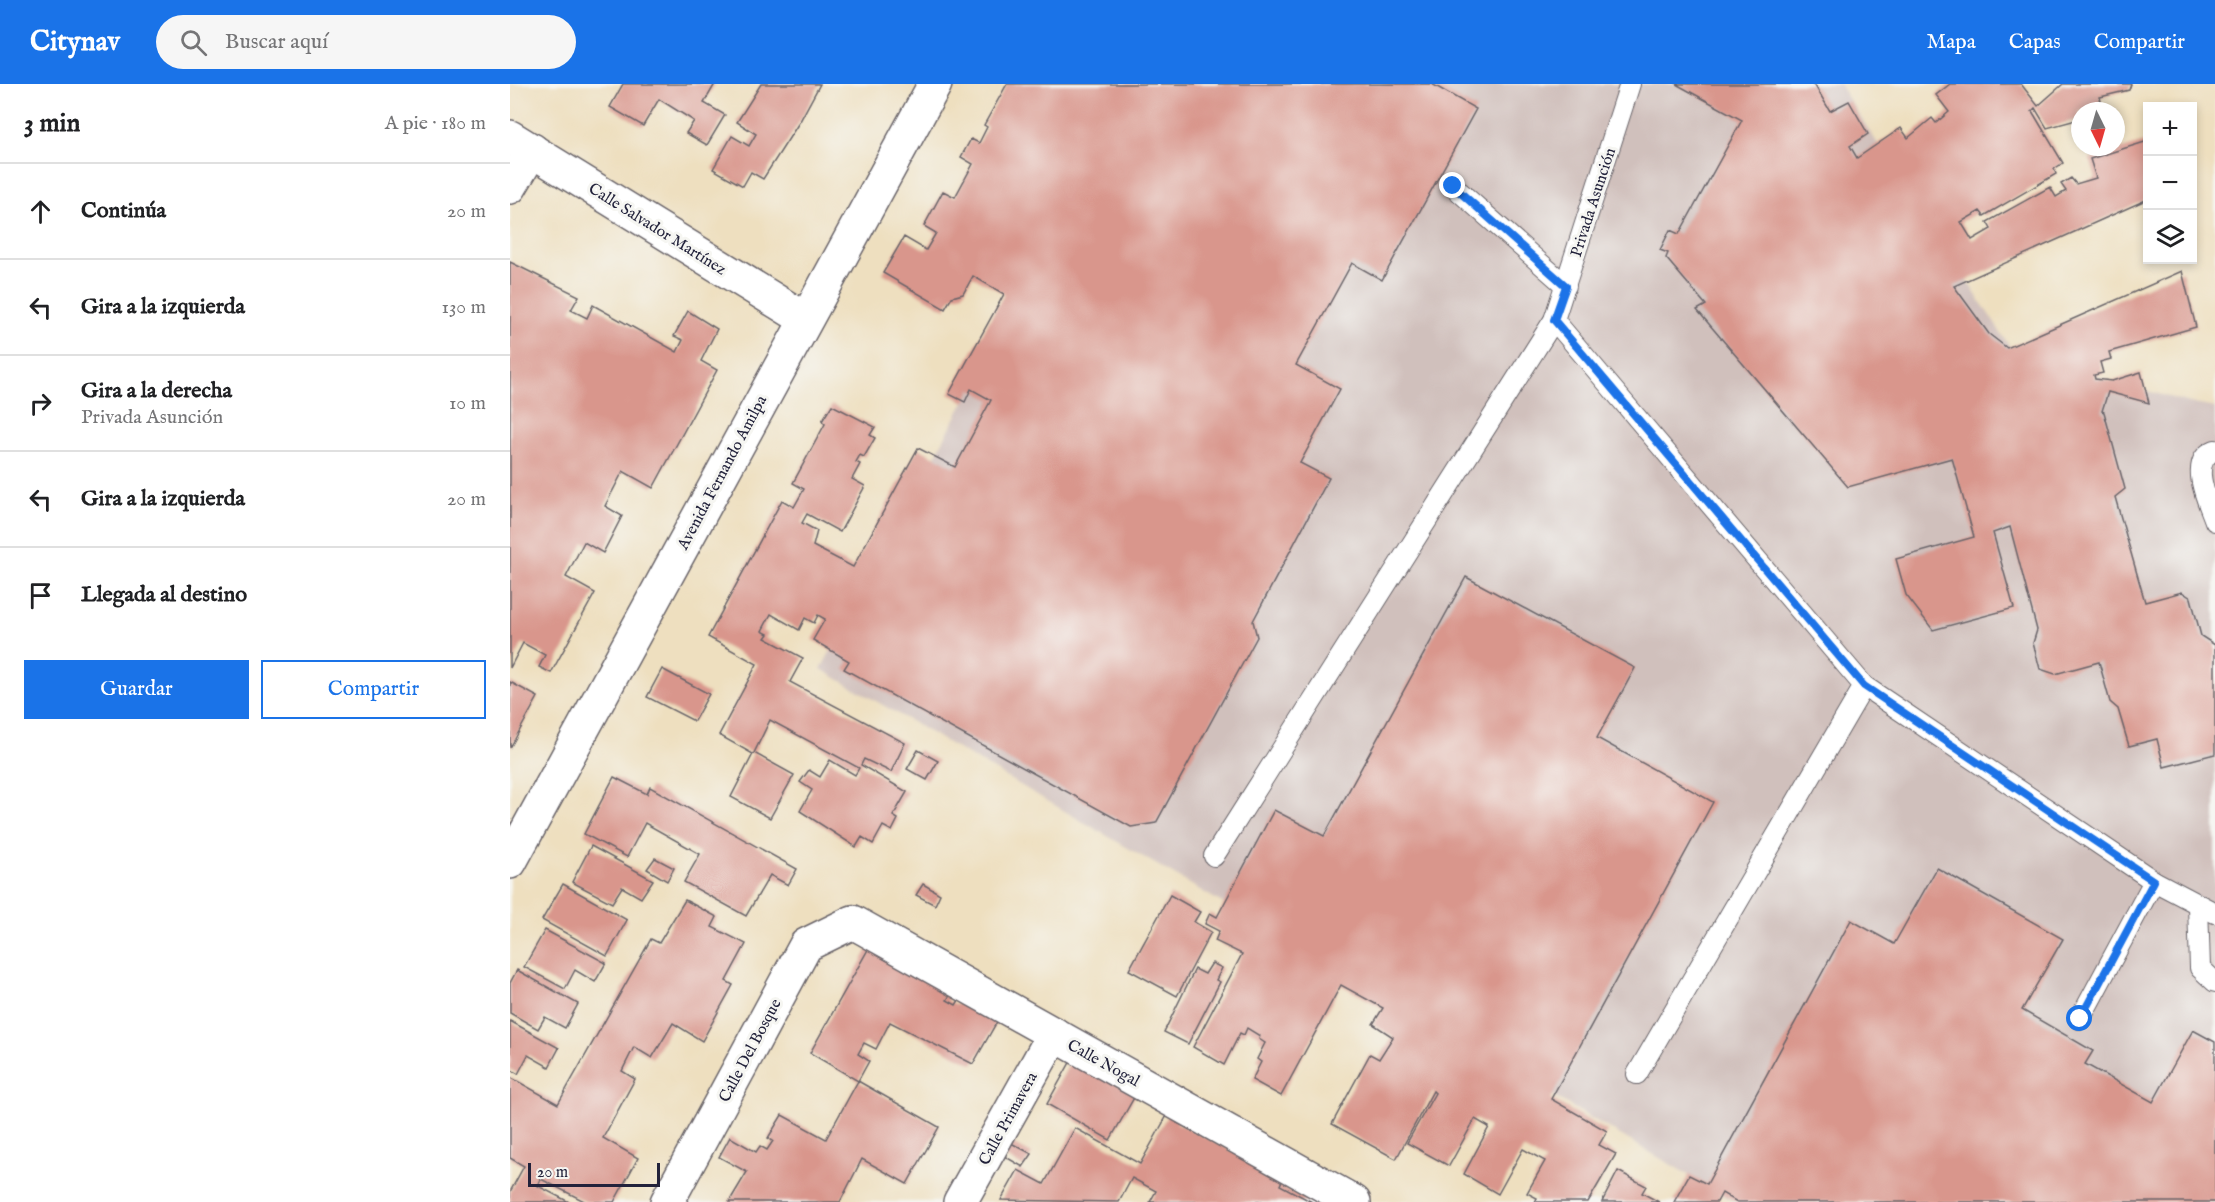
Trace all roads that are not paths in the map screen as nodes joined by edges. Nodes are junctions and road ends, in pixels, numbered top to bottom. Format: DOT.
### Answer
graph roads {
  1 [pos="935,84"];
  2 [pos="1630,84"];
  3 [pos="521,144"];
  4 [pos="1453,186"];
  5 [pos="510,187"];
  6 [pos="1566,286"];
  7 [pos="805,319"];
  8 [pos="1554,320"];
  9 [pos="2215,450"];
  10 [pos="2215,521"];
  11 [pos="1864,686"];
  12 [pos="1214,856"];
  13 [pos="510,862"];
  14 [pos="2154,881"];
  15 [pos="2207,909"];
  16 [pos="853,922"];
  17 [pos="2215,982"];
  18 [pos="2080,1019"];
  19 [pos="1054,1034"];
  20 [pos="1637,1074"];
  21 [pos="667,1202"];
  22 [pos="960,1202"];
  23 [pos="1354,1202"];
  1 -- 7 [label="street, Avenida Fernando Amilpa"];
  2 -- 6 [label="lane, Privada Asunción"];
  3 -- 5 [label="street"];
  3 -- 7 [label="street, Calle Salvador Martínez"];
  4 -- 6 [label="lane"];
  6 -- 8 [label="lane, Privada Asunción"];
  7 -- 13 [label="street, Avenida Fernando Amilpa"];
  8 -- 11 [label="lane"];
  8 -- 12 [label="lane, Privada Asunción"];
  9 -- 10 [label="lane"];
  11 -- 14 [label="lane"];
  11 -- 20 [label="lane"];
  14 -- 15 [label="lane"];
  14 -- 18 [label="lane"];
  15 -- 17 [label="lane"];
  16 -- 19 [label="street, Calle Nogal"];
  16 -- 21 [label="street, Calle Del Bosque"];
  19 -- 22 [label="street, Calle Primavera"];
  19 -- 23 [label="street, Calle Nogal"];
}
